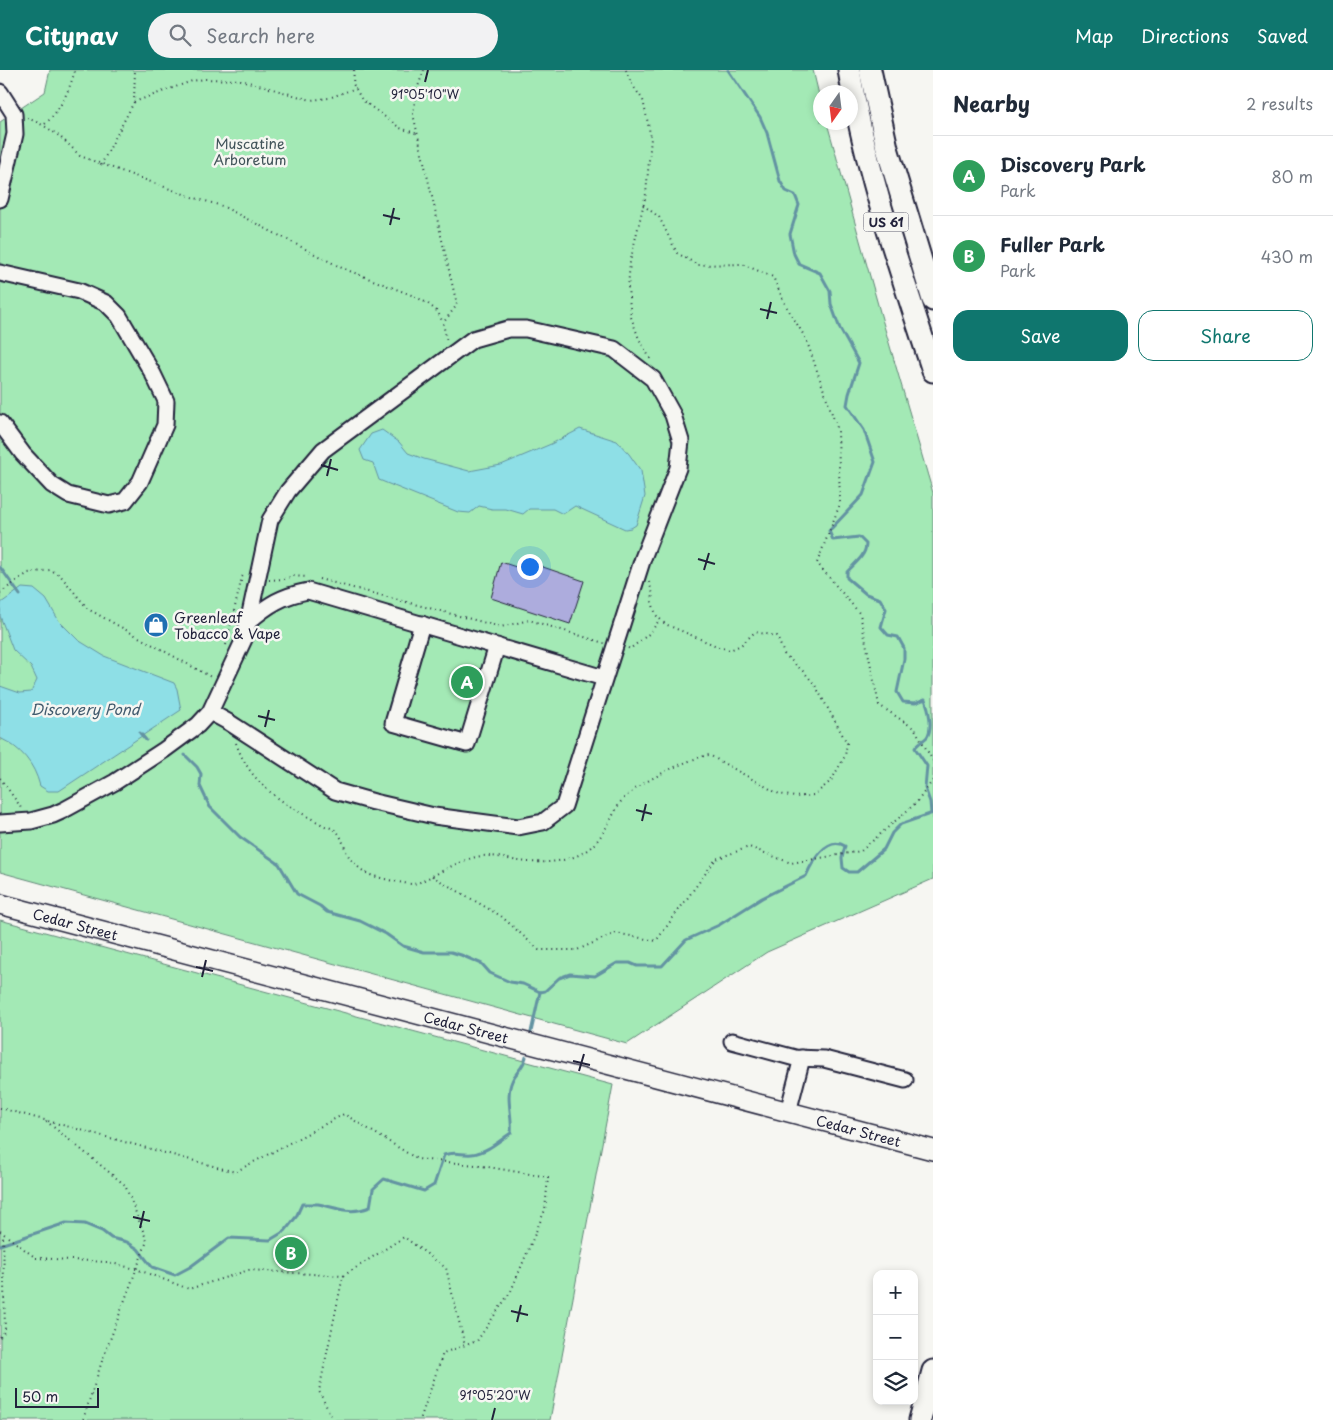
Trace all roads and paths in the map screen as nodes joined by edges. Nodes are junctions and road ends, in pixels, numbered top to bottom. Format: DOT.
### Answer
graph roads {
  1 [pos="75,70"];
  2 [pos="135,70"];
  3 [pos="354,70"];
  4 [pos="626,70"];
  5 [pos="849,70"];
  6 [pos="870,70"];
  7 [pos="356,88"];
  8 [pos="0,92"];
  9 [pos="134,102"];
  10 [pos="14,114"];
  11 [pos="45,125"];
  12 [pos="418,134"];
  13 [pos="101,165"];
  14 [pos="0,199"];
  15 [pos="643,205"];
  16 [pos="0,273"];
  17 [pos="933,300"];
  18 [pos="443,323"];
  19 [pos="651,360"];
  20 [pos="933,371"];
  21 [pos="0,423"];
  22 [pos="250,578"];
  23 [pos="310,578"];
  24 [pos="319,579"];
  25 [pos="649,580"];
  26 [pos="0,592"];
  27 [pos="660,619"];
  28 [pos="248,622"];
  29 [pos="422,624"];
  30 [pos="496,646"];
  31 [pos="615,646"];
  32 [pos="211,677"];
  33 [pos="604,678"];
  34 [pos="210,712"];
  35 [pos="230,723"];
  36 [pos="933,761"];
  37 [pos="0,778"];
  38 [pos="933,780"];
  39 [pos="21,816"];
  40 [pos="0,823"];
  41 [pos="432,876"];
  42 [pos="0,904"];
  43 [pos="732,1041"];
  44 [pos="802,1058"];
  45 [pos="905,1080"];
  46 [pos="0,1108"];
  47 [pos="788,1112"];
  48 [pos="44,1120"];
  49 [pos="933,1150"];
  50 [pos="0,1231"];
  51 [pos="3,1234"];
  52 [pos="136,1269"];
  53 [pos="343,1276"];
  54 [pos="0,1337"];
  55 [pos="465,1346"];
  56 [pos="933,1371"];
  57 [pos="83,1420"];
  58 [pos="333,1420"];
  59 [pos="420,1420"];
  60 [pos="920,1420"];
  1 -- 11 [label="path"];
  2 -- 9 [label="path"];
  3 -- 7 [label="path"];
  4 -- 15 [label="path"];
  5 -- 20 [label="highway, US 61"];
  6 -- 17 [label="highway, US 61"];
  7 -- 9 [label="path"];
  7 -- 12 [label="path"];
  8 -- 10 [label="lane"];
  9 -- 13 [label="path"];
  10 -- 11 [label="path"];
  10 -- 14 [label="lane"];
  11 -- 13 [label="path"];
  13 -- 18 [label="path"];
  15 -- 19 [label="path"];
  15 -- 36 [label="path"];
  16 -- 21 [label="lane"];
  22 -- 23 [label="path"];
  22 -- 28 [label="lane"];
  22 -- 31 [label="lane"];
  24 -- 31 [label="path"];
  25 -- 27 [label="path"];
  26 -- 32 [label="path"];
  27 -- 31 [label="path"];
  27 -- 41 [label="path"];
  28 -- 29 [label="lane"];
  28 -- 34 [label="lane"];
  29 -- 30 [label="lane"];
  29 -- 30 [label="lane"];
  30 -- 33 [label="lane"];
  31 -- 33 [label="lane"];
  33 -- 35 [label="lane"];
  34 -- 35 [label="lane"];
  34 -- 40 [label="lane"];
  35 -- 41 [label="path"];
  37 -- 39 [label="path"];
  38 -- 41 [label="path"];
  42 -- 47 [label="main road, Cedar Street"];
  43 -- 44 [label="lane"];
  44 -- 45 [label="lane"];
  44 -- 47 [label="lane"];
  46 -- 48 [label="path"];
  47 -- 49 [label="main road, Cedar Street"];
  48 -- 52 [label="path"];
  48 -- 55 [label="path"];
  50 -- 51 [label="path"];
  51 -- 52 [label="path"];
  51 -- 54 [label="path"];
  52 -- 53 [label="path"];
  52 -- 57 [label="path"];
  53 -- 55 [label="path"];
  53 -- 58 [label="path"];
  55 -- 59 [label="path"];
  56 -- 60 [label="highway"];
}
